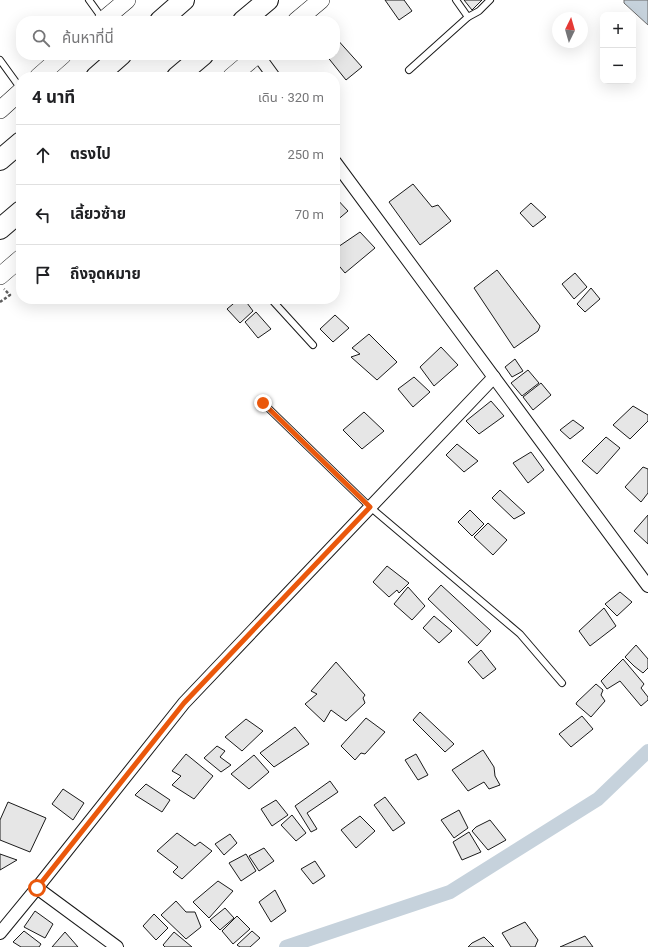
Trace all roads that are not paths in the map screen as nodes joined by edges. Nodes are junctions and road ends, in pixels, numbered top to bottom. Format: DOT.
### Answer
graph roads {
  1 [pos="88,0"];
  2 [pos="127,0"];
  3 [pos="184,0"];
  4 [pos="268,0"];
  5 [pos="321,0"];
  6 [pos="456,0"];
  7 [pos="490,0"];
  8 [pos="99,16"];
  9 [pos="107,16"];
  10 [pos="166,16"];
  11 [pos="249,16"];
  12 [pos="302,16"];
  13 [pos="468,17"];
  14 [pos="0,60"];
  15 [pos="57,60"];
  16 [pos="115,60"];
  17 [pos="197,60"];
  18 [pos="251,60"];
  19 [pos="261,60"];
  20 [pos="408,70"];
  21 [pos="44,72"];
  22 [pos="102,72"];
  23 [pos="183,72"];
  24 [pos="237,72"];
  25 [pos="270,72"];
  26 [pos="16,83"];
  27 [pos="16,95"];
  28 [pos="0,110"];
  29 [pos="16,146"];
  30 [pos="0,160"];
  31 [pos="340,169"];
  32 [pos="16,215"];
  33 [pos="0,229"];
  34 [pos="16,262"];
  35 [pos="0,276"];
  36 [pos="276,304"];
  37 [pos="313,345"];
  38 [pos="494,377"];
  39 [pos="263,403"];
  40 [pos="370,507"];
  41 [pos="648,586"];
  42 [pos="562,683"];
  43 [pos="37,888"];
  44 [pos="0,933"];
  45 [pos="117,947"];
  1 -- 8 [label="lane"];
  2 -- 9 [label="main road"];
  3 -- 10 [label="highway"];
  4 -- 11 [label="highway"];
  5 -- 12 [label="main road"];
  6 -- 13 [label="lane"];
  7 -- 13 [label="lane"];
  13 -- 20 [label="lane"];
  14 -- 26 [label="lane"];
  15 -- 21 [label="main road"];
  16 -- 22 [label="highway"];
  17 -- 23 [label="highway"];
  18 -- 24 [label="main road"];
  19 -- 25 [label="street"];
  27 -- 28 [label="main road"];
  29 -- 30 [label="highway"];
  31 -- 38 [label="street"];
  32 -- 33 [label="highway"];
  34 -- 35 [label="main road"];
  36 -- 37 [label="lane"];
  38 -- 40 [label="street"];
  38 -- 41 [label="street"];
  39 -- 40 [label="lane"];
  40 -- 42 [label="lane"];
  40 -- 43 [label="street"];
  43 -- 44 [label="street"];
  43 -- 45 [label="street"];
}
